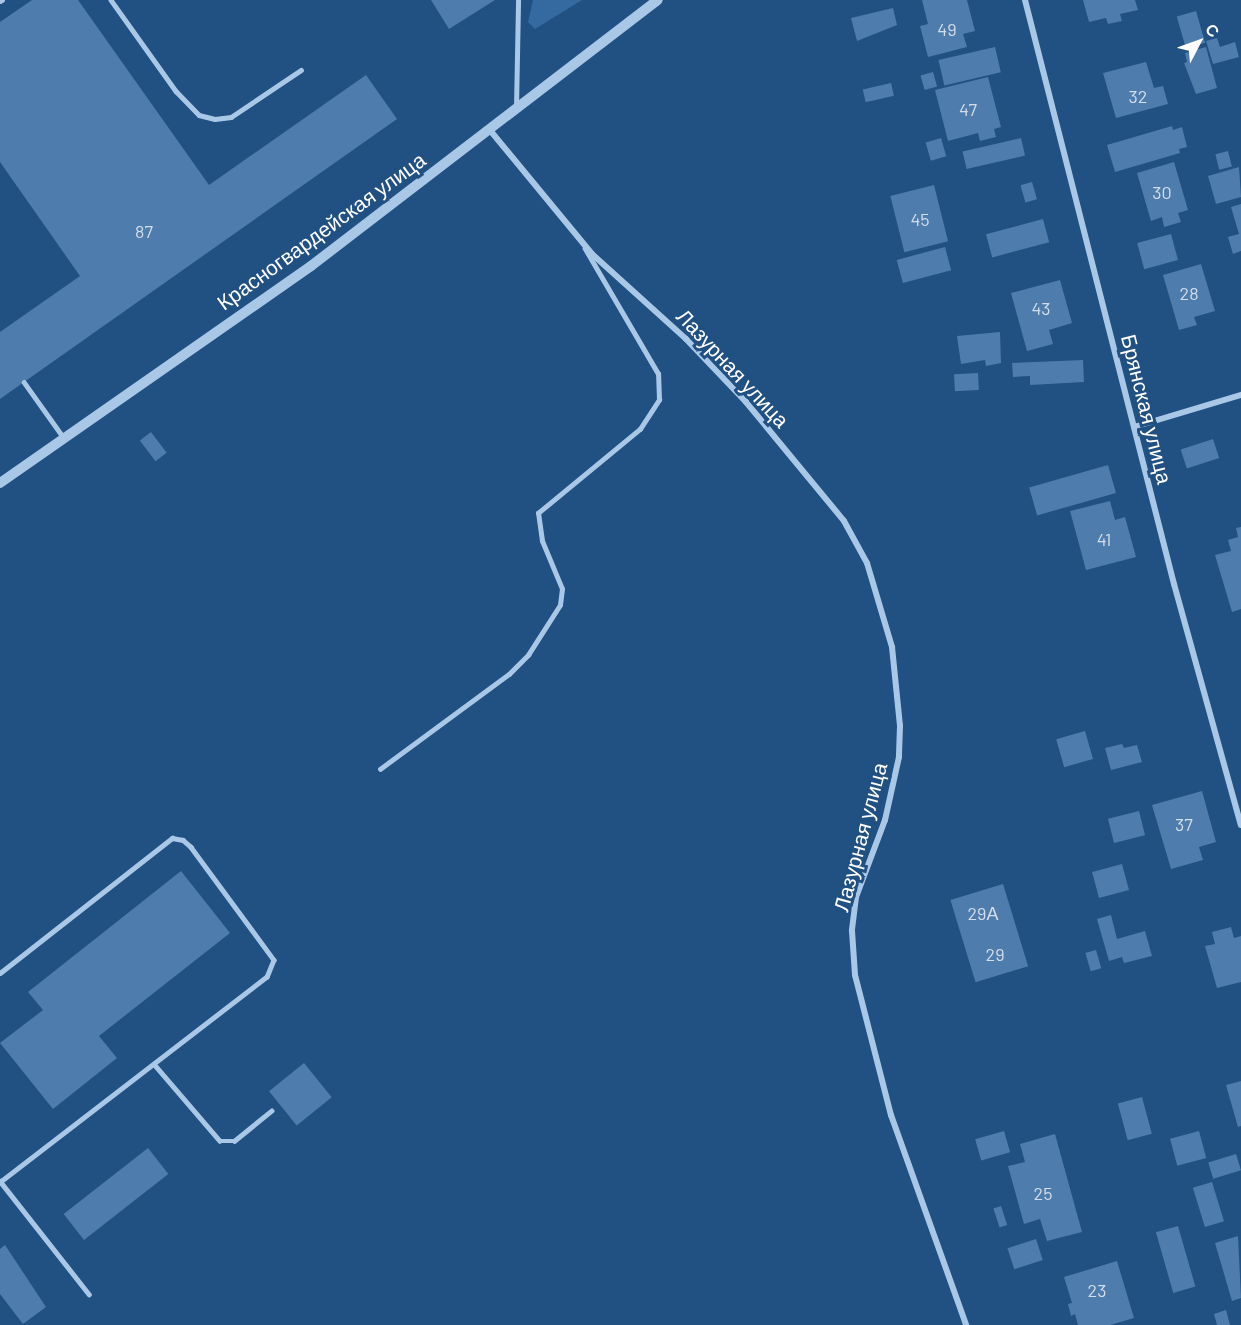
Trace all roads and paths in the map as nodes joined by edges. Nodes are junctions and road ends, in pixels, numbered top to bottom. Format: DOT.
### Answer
graph roads {
  1 [pos="111,0"];
  2 [pos="518,0"];
  3 [pos="658,0"];
  4 [pos="1025,0"];
  5 [pos="301,70"];
  6 [pos="516,108"];
  7 [pos="489,129"];
  8 [pos="579,239"];
  9 [pos="24,382"];
  10 [pos="1241,395"];
  11 [pos="1134,427"];
  12 [pos="64,438"];
  13 [pos="0,483"];
  14 [pos="380,769"];
  15 [pos="1241,825"];
  16 [pos="0,973"];
  17 [pos="154,1064"];
  18 [pos="271,1111"];
  19 [pos="0,1182"];
  20 [pos="89,1294"];
  21 [pos="966,1325"];
  1 -- 5 [label="lane"];
  2 -- 6 [label="lane"];
  3 -- 6 [label="street, Красногвардейская улица"];
  4 -- 11 [label="street, Брянская улица"];
  6 -- 7 [label="street, Красногвардейская улица"];
  7 -- 8 [label="street, Лазурная улица"];
  7 -- 12 [label="street, Красногвардейская улица"];
  8 -- 14 [label="lane"];
  8 -- 21 [label="street, Лазурная улица"];
  9 -- 12 [label="lane"];
  10 -- 11 [label="street"];
  11 -- 15 [label="street, Брянская улица"];
  12 -- 13 [label="street, Красногвардейская улица"];
  16 -- 17 [label="lane"];
  17 -- 18 [label="lane"];
  17 -- 19 [label="lane"];
  19 -- 20 [label="lane"];
}
